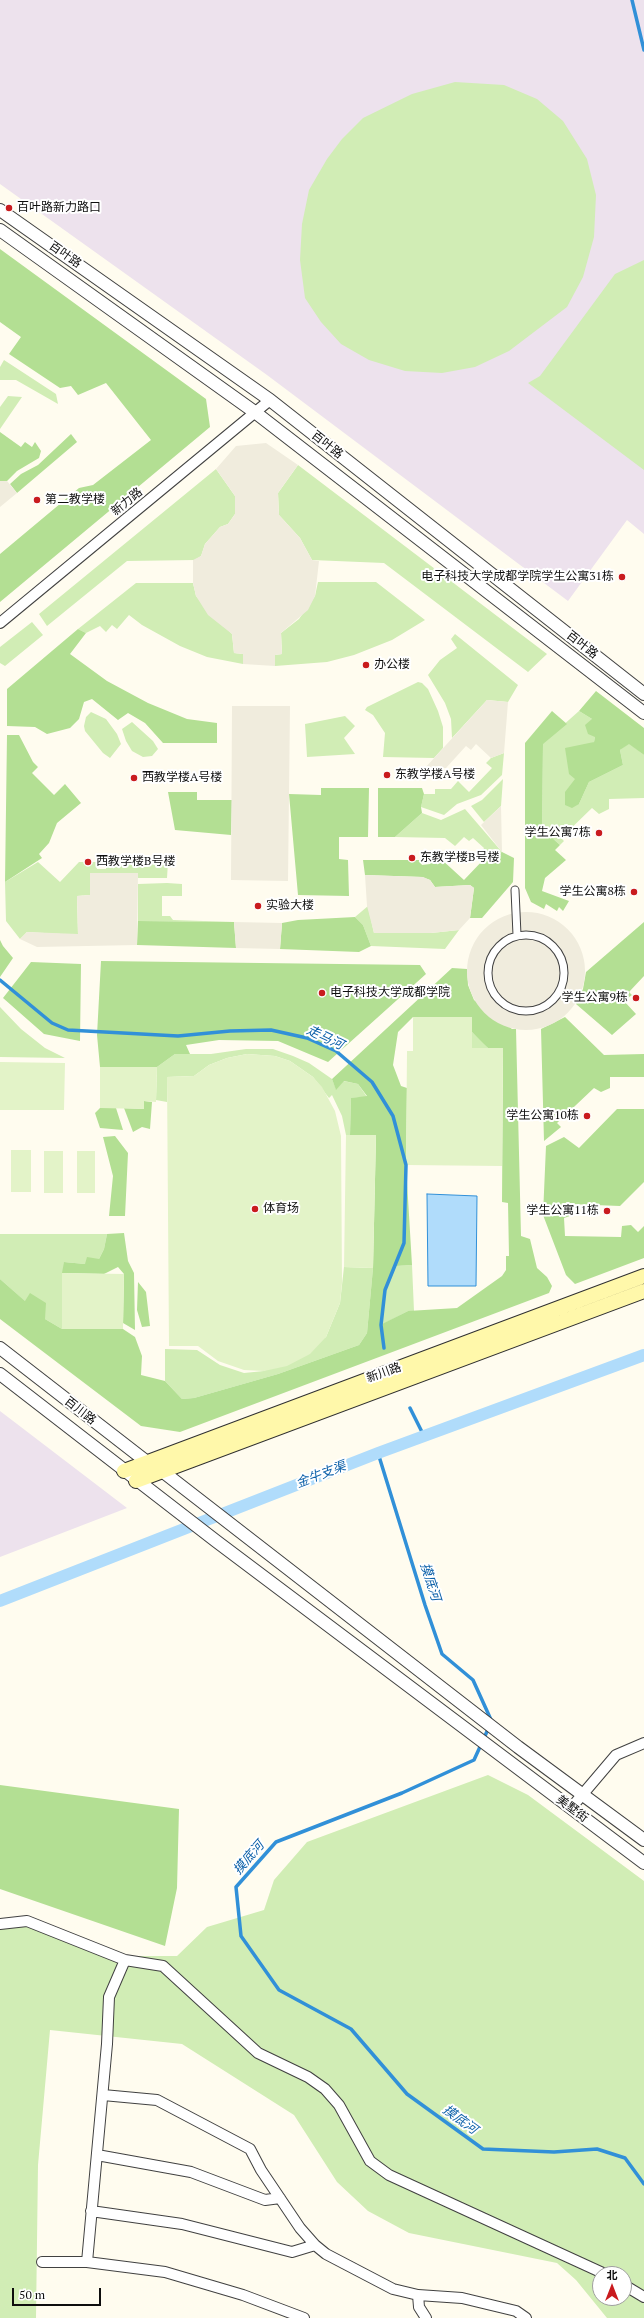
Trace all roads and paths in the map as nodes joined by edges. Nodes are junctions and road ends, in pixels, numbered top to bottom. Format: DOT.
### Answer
graph roads {
  1 [pos="0,210"];
  2 [pos="0,230"];
  3 [pos="270,400"];
  4 [pos="256,413"];
  5 [pos="0,623"];
  6 [pos="644,694"];
  7 [pos="644,713"];
  8 [pos="515,890"];
  9 [pos="517,935"];
  10 [pos="644,1276"];
  11 [pos="644,1291"];
  12 [pos="0,1348"];
  13 [pos="0,1374"];
  14 [pos="147,1462"];
  15 [pos="124,1470"];
  16 [pos="162,1471"];
  17 [pos="136,1481"];
  18 [pos="239,1532"];
  19 [pos="216,1541"];
  20 [pos="644,1743"];
  21 [pos="583,1794"];
  22 [pos="571,1808"];
  23 [pos="644,1840"];
  24 [pos="644,1863"];
  25 [pos="0,1924"];
  26 [pos="125,1960"];
  27 [pos="102,2095"];
  28 [pos="97,2155"];
  29 [pos="280,2198"];
  30 [pos="91,2211"];
  31 [pos="315,2245"];
  32 [pos="42,2262"];
  33 [pos="87,2262"];
  34 [pos="592,2268"];
  35 [pos="632,2289"];
  36 [pos="418,2295"];
  37 [pos="644,2296"];
  38 [pos="304,2318"];
  39 [pos="426,2318"];
  40 [pos="526,2318"];
  1 -- 3 [label="street, 百叶路"];
  2 -- 4 [label="street, 百叶路"];
  3 -- 4 [label="street, 新力路"];
  3 -- 6 [label="street, 百叶路"];
  4 -- 5 [label="street, 新力路"];
  4 -- 7 [label="street, 百叶路"];
  8 -- 9 [label="street"];
  9 -- 9 [label="street"];
  10 -- 14 [label="main road, 新川路"];
  11 -- 16 [label="main road, 新川路"];
  12 -- 14 [label="street, 百川路"];
  13 -- 15 [label="street, 百川路"];
  14 -- 15 [label="main road, 新川路"];
  14 -- 16 [label="street, 百川路"];
  15 -- 17 [label="street, 百川路"];
  16 -- 17 [label="main road, 新川路"];
  16 -- 18 [label="street, 百川路"];
  17 -- 19 [label="street, 百川路"];
  18 -- 21 [label="street, 美墅街"];
  19 -- 22 [label="street, 美墅街"];
  20 -- 21 [label="street"];
  21 -- 22 [label="street"];
  21 -- 23 [label="street, 美墅街"];
  22 -- 24 [label="street, 美墅街"];
  25 -- 26 [label="street"];
  26 -- 27 [label="street"];
  26 -- 34 [label="street"];
  27 -- 28 [label="street"];
  27 -- 29 [label="street"];
  28 -- 29 [label="street"];
  28 -- 30 [label="street"];
  29 -- 31 [label="street"];
  30 -- 31 [label="street"];
  30 -- 33 [label="street"];
  31 -- 36 [label="street"];
  32 -- 33 [label="street"];
  33 -- 38 [label="street"];
  35 -- 37 [label="street"];
  36 -- 39 [label="street"];
  36 -- 40 [label="street"];
}
